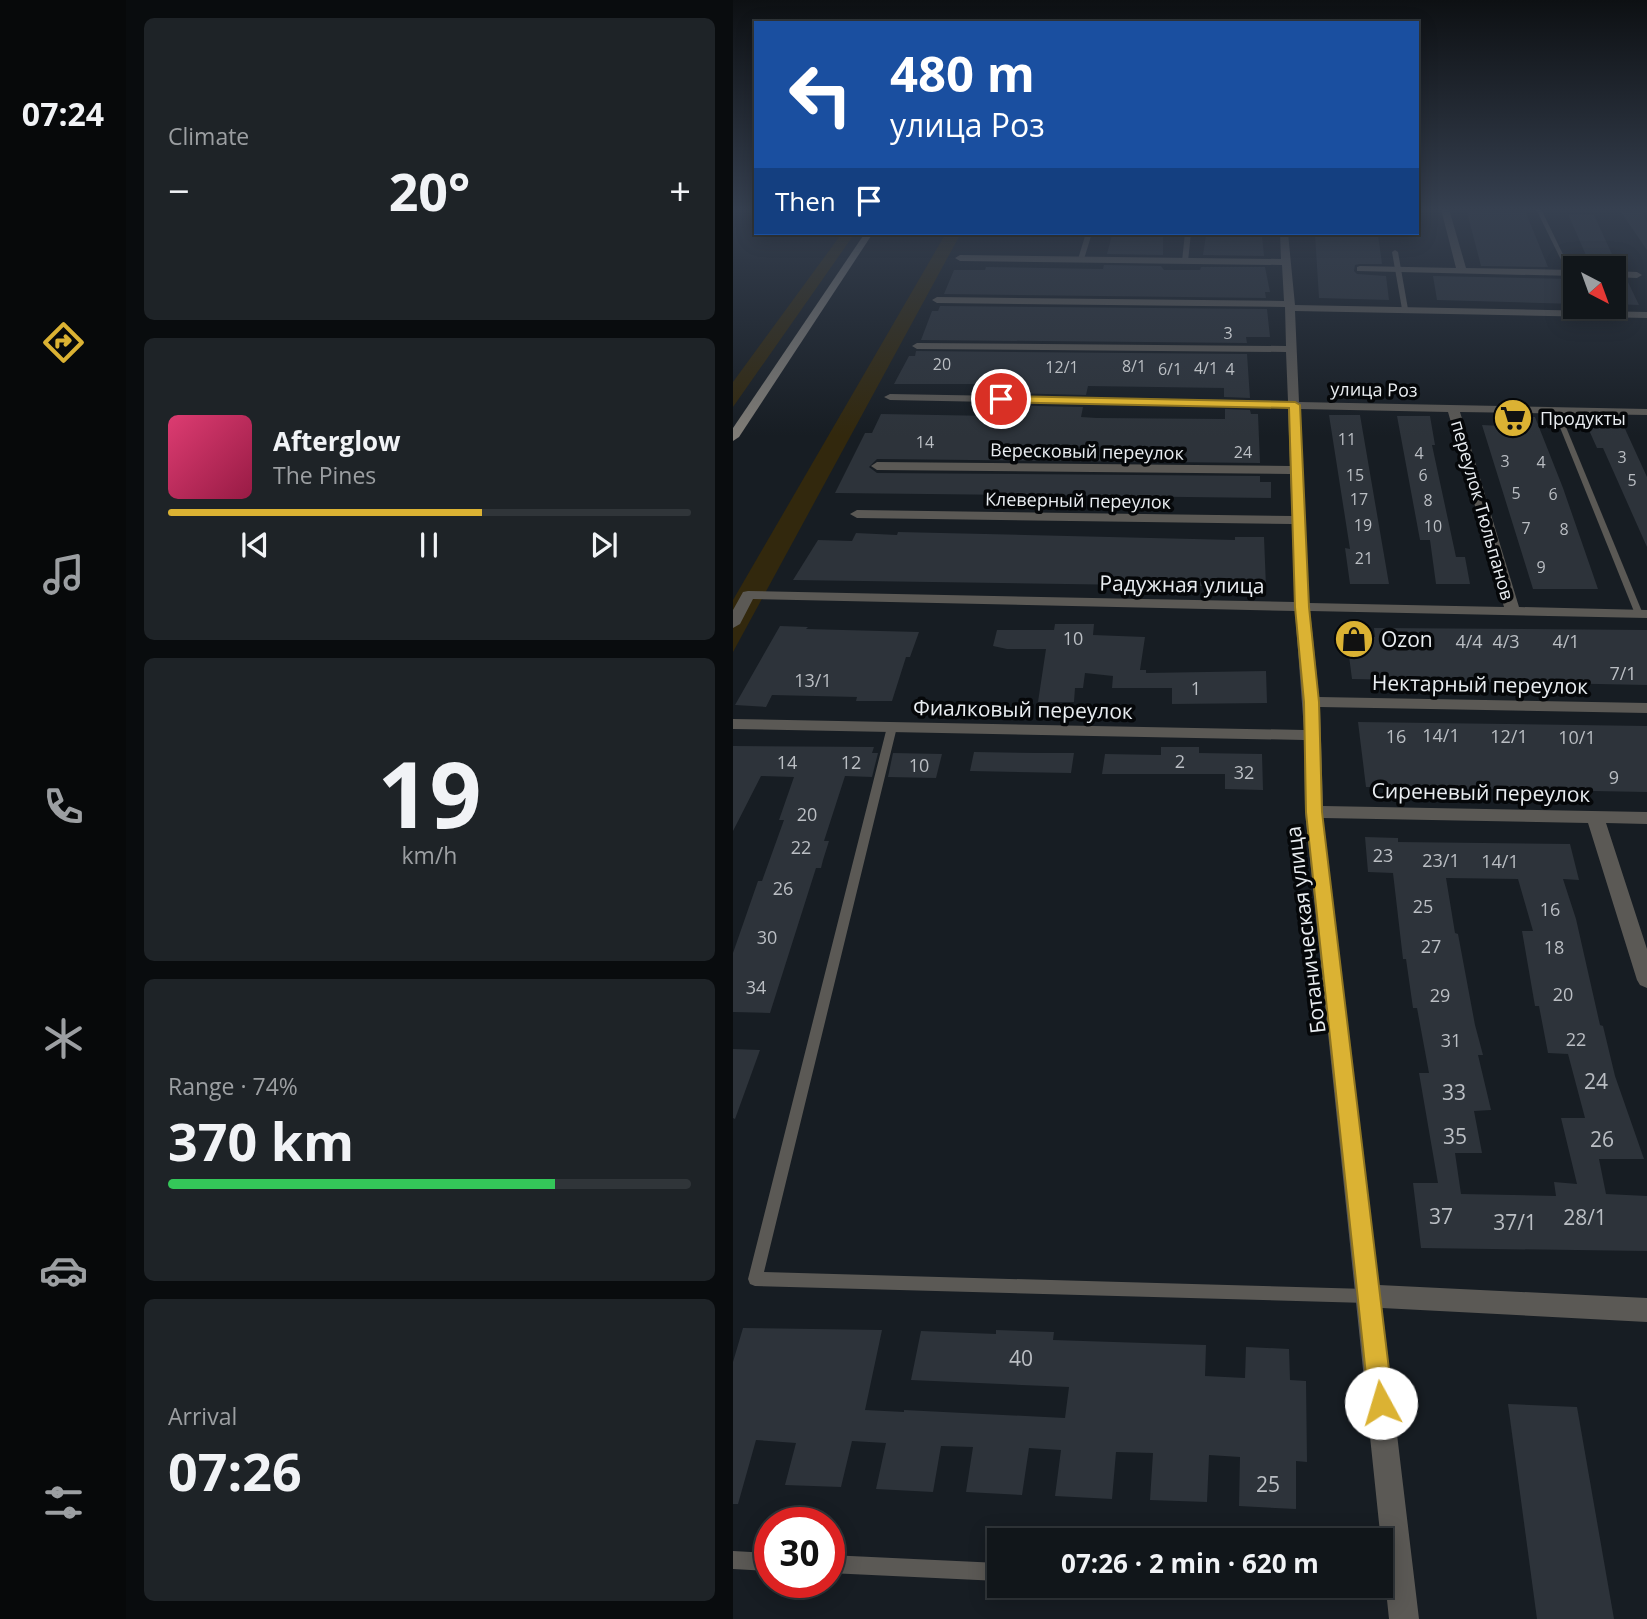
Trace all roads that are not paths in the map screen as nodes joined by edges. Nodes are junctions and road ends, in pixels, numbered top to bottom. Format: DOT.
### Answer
graph roads {
  1 [pos="835,285"];
  2 [pos="1288,285"];
  3 [pos="1401,285"];
  4 [pos="937,300"];
  5 [pos="1290,306"];
  6 [pos="1405,309"];
  7 [pos="1647,314"];
  8 [pos="917,346"];
  9 [pos="1292,349"];
  10 [pos="890,397"];
  11 [pos="1295,405"];
  12 [pos="1453,408"];
  13 [pos="1556,410"];
  14 [pos="1647,412"];
  15 [pos="733,437"];
  16 [pos="877,466"];
  17 [pos="1297,470"];
  18 [pos="857,514"];
  19 [pos="1299,520"];
  20 [pos="1302,607"];
  21 [pos="1513,612"];
  22 [pos="1643,614"];
  23 [pos="733,624"];
  24 [pos="1312,702"];
  25 [pos="1647,708"];
  26 [pos="733,724"];
  27 [pos="892,727"];
  28 [pos="1312,735"];
  29 [pos="1314,812"];
  30 [pos="1595,817"];
  31 [pos="1647,818"];
  32 [pos="1647,980"];
  33 [pos="1369,1296"];
  34 [pos="1647,1310"];
  35 [pos="733,1560"];
  36 [pos="754,1561"];
  37 [pos="845,1565"];
  38 [pos="987,1571"];
  39 [pos="1393,1590"];
  40 [pos="1400,1590"];
  41 [pos="1404,1619"];
  1 -- 15 [label="street"];
  2 -- 5 [label="street, Ботаническая улица"];
  3 -- 6 [label="lane"];
  4 -- 5 [label="street"];
  5 -- 6 [label="street"];
  5 -- 9 [label="street, Ботаническая улица"];
  6 -- 7 [label="street"];
  8 -- 9 [label="street"];
  9 -- 11 [label="street, Ботаническая улица"];
  10 -- 11 [label="street, улица Роз"];
  11 -- 12 [label="street, улица Роз"];
  11 -- 17 [label="street, Ботаническая улица"];
  12 -- 13 [label="street, улица Роз"];
  12 -- 21 [label="street, переулок Тюльпанов"];
  13 -- 14 [label="street, улица Роз"];
  13 -- 22 [label="lane"];
  16 -- 17 [label="street, Вересковый переулок"];
  17 -- 19 [label="street, Ботаническая улица"];
  18 -- 19 [label="street, Клеверный переулок"];
  19 -- 20 [label="street, Ботаническая улица"];
  20 -- 21 [label="street, Радужная улица"];
  20 -- 23 [label="street, Радужная улица"];
  20 -- 24 [label="street, Ботаническая улица"];
  21 -- 22 [label="street, Радужная улица"];
  24 -- 25 [label="street, Нектарный переулок"];
  24 -- 28 [label="street, Ботаническая улица"];
  26 -- 27 [label="street, Фиалковый переулок"];
  27 -- 28 [label="street, Фиалковый переулок"];
  27 -- 33 [label="lane"];
  28 -- 29 [label="street, Ботаническая улица"];
  29 -- 30 [label="street, Сиреневый переулок"];
  29 -- 33 [label="street, Ботаническая улица"];
  30 -- 31 [label="street, Сиреневый переулок"];
  30 -- 32 [label="street"];
  33 -- 34 [label="street"];
  33 -- 40 [label="street, Ботаническая улица"];
  35 -- 36 [label="lane"];
  37 -- 38 [label="lane"];
  39 -- 40 [label="lane"];
  40 -- 41 [label="street, Ботаническая улица"];
}
